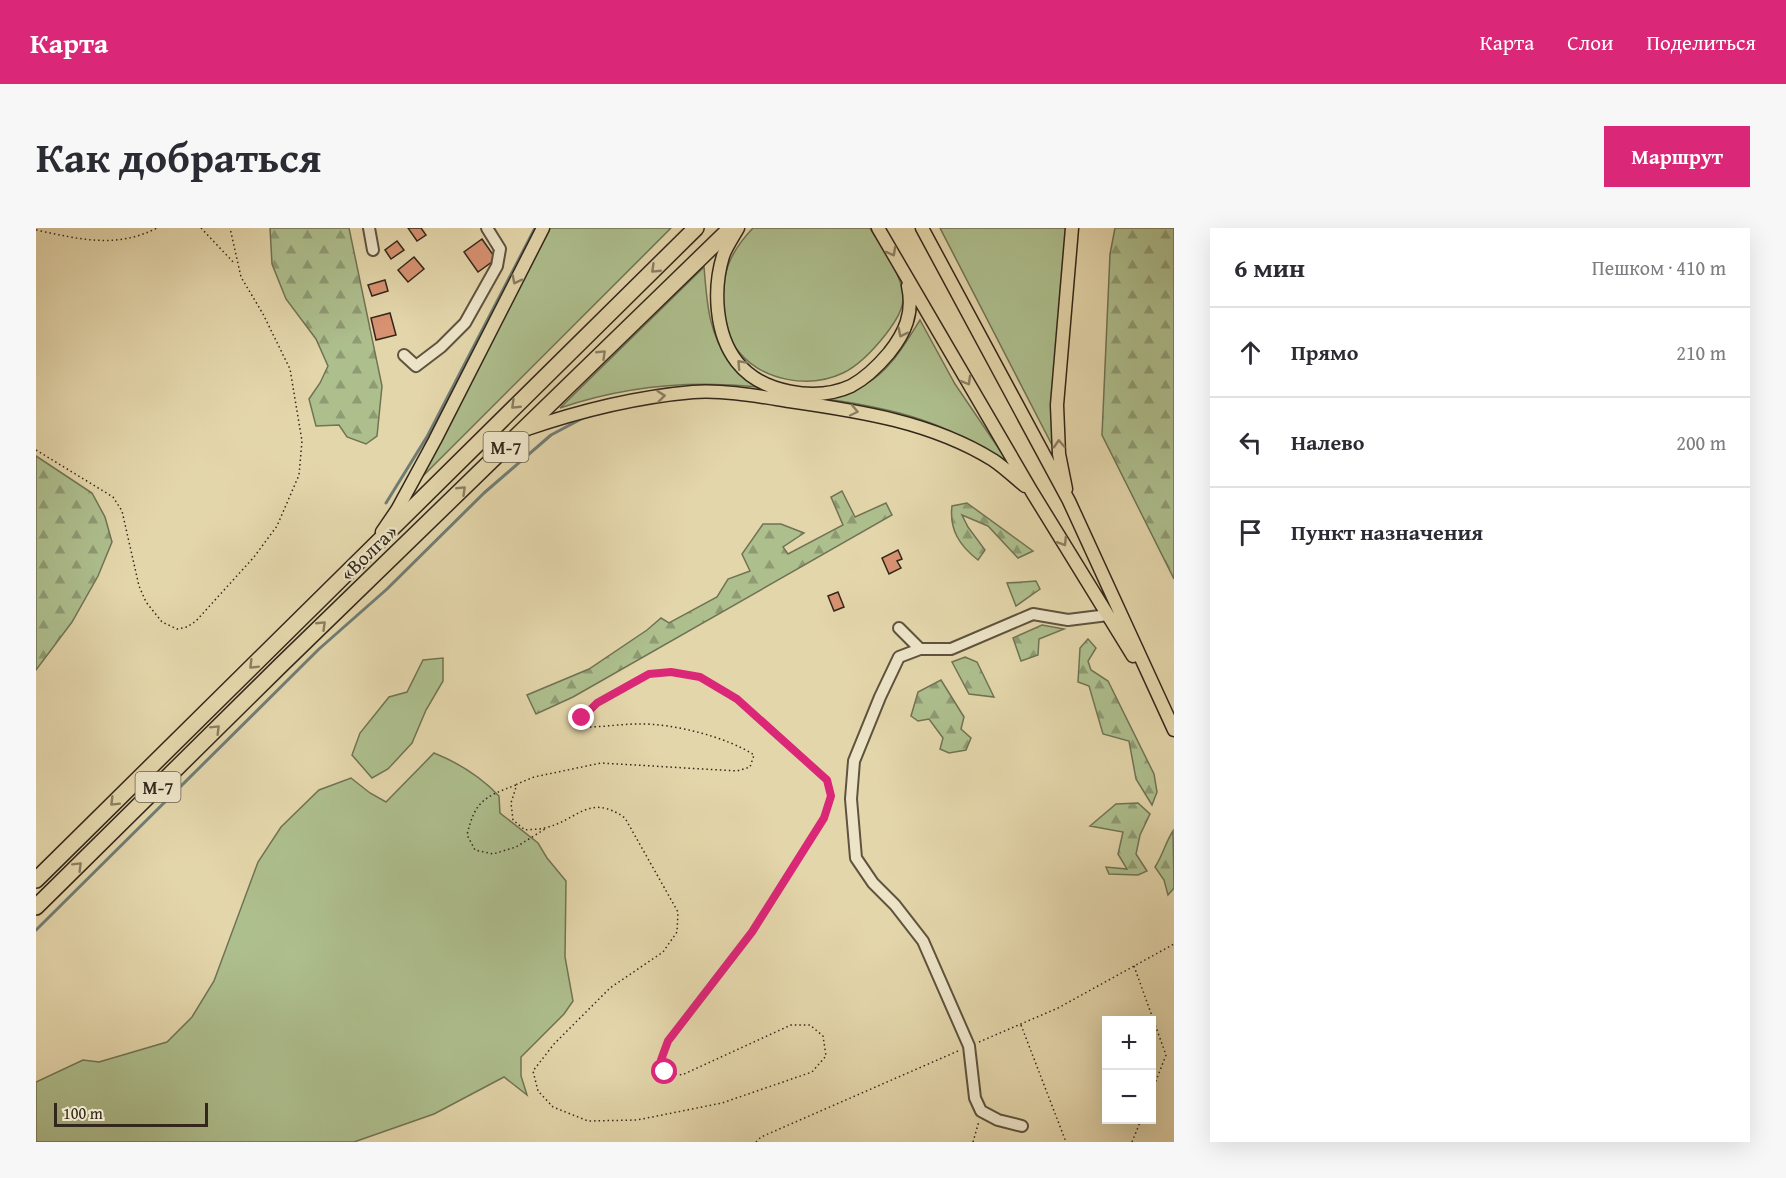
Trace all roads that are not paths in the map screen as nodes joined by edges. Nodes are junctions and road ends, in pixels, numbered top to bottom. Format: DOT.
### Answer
graph roads {
  1 [pos="369,228"];
  2 [pos="487,228"];
  3 [pos="543,228"];
  4 [pos="696,228"];
  5 [pos="731,228"];
  6 [pos="738,228"];
  7 [pos="878,228"];
  8 [pos="922,228"];
  9 [pos="1072,228"];
  10 [pos="373,250"];
  11 [pos="905,276"];
  12 [pos="404,355"];
  13 [pos="523,431"];
  14 [pos="1032,492"];
  15 [pos="1069,501"];
  16 [pos="369,550"];
  17 [pos="1108,615"];
  18 [pos="899,628"];
  19 [pos="920,649"];
  20 [pos="1162,703"];
  21 [pos="1174,730"];
  22 [pos="36,880"];
  23 [pos="36,907"];
  24 [pos="1022,1126"];
  1 -- 10 [label="street"];
  2 -- 12 [label="street"];
  3 -- 16 [label="main road, one-way"];
  4 -- 16 [label="highway, «Волга» / М-7, one-way"];
  13 -- 5 [label="highway, «Волга» / М-7, one-way"];
  11 -- 6 [label="main road, one-way"];
  7 -- 11 [label="main road, one-way"];
  8 -- 15 [label="main road"];
  15 -- 9 [label="main road, one-way"];
  11 -- 14 [label="main road, one-way"];
  13 -- 14 [label="main road, one-way"];
  23 -- 13 [label="highway, «Волга» / М-7, one-way"];
  14 -- 17 [label="main road, one-way"];
  15 -- 20 [label="main road"];
  16 -- 22 [label="highway, «Волга» / М-7, one-way"];
  17 -- 19 [label="street"];
  17 -- 20 [label="main road"];
  18 -- 19 [label="street"];
  19 -- 24 [label="street"];
  20 -- 21 [label="main road"];
}
